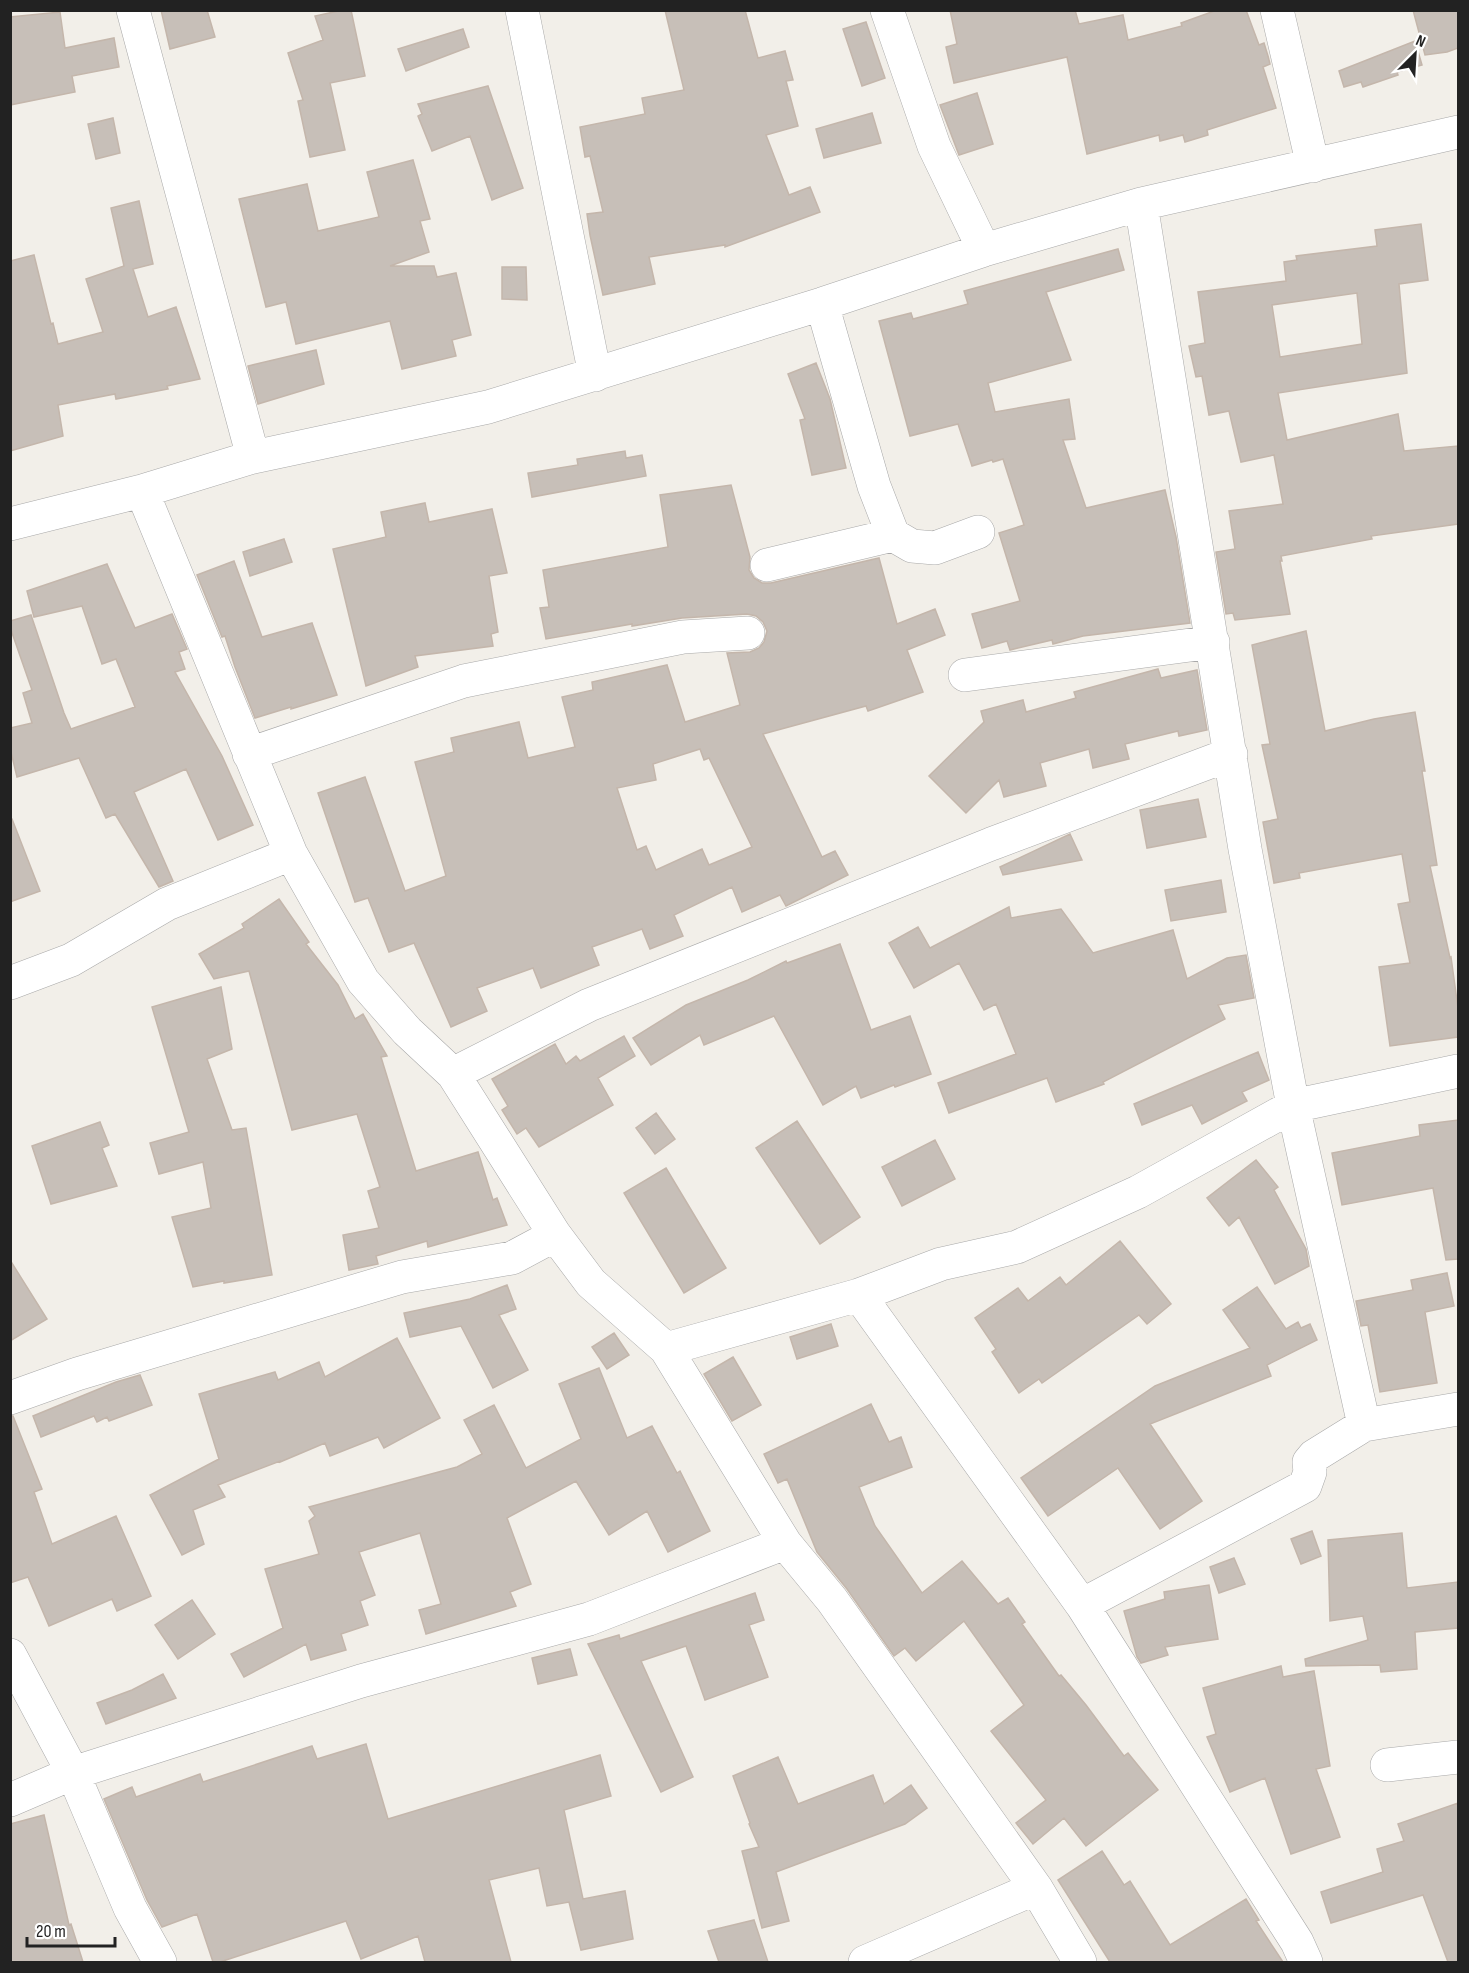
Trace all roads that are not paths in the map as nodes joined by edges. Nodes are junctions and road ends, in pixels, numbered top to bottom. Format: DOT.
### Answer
graph roads {
  1 [pos="133,10"];
  2 [pos="522,10"];
  3 [pos="887,10"];
  4 [pos="1277,10"];
  5 [pos="1458,132"];
  6 [pos="1313,166"];
  7 [pos="1142,204"];
  8 [pos="984,250"];
  9 [pos="822,304"];
  10 [pos="595,375"];
  11 [pos="253,457"];
  12 [pos="142,491"];
  13 [pos="10,524"];
  14 [pos="978,532"];
  15 [pos="893,535"];
  16 [pos="767,565"];
  17 [pos="748,633"];
  18 [pos="1213,642"];
  19 [pos="965,675"];
  20 [pos="249,754"];
  21 [pos="1231,754"];
  22 [pos="291,854"];
  23 [pos="10,983"];
  24 [pos="1458,1071"];
  25 [pos="453,1074"];
  26 [pos="1293,1106"];
  27 [pos="555,1235"];
  28 [pos="859,1295"];
  29 [pos="666,1349"];
  30 [pos="10,1398"];
  31 [pos="1458,1409"];
  32 [pos="1364,1425"];
  33 [pos="784,1543"];
  34 [pos="1082,1605"];
  35 [pos="10,1655"];
  36 [pos="1458,1757"];
  37 [pos="1387,1765"];
  38 [pos="73,1773"];
  39 [pos="10,1800"];
  40 [pos="1036,1888"];
  41 [pos="160,1962"];
  42 [pos="865,1962"];
  43 [pos="1080,1962"];
  44 [pos="1306,1962"];
  1 -- 11 [label="street"];
  2 -- 10 [label="street"];
  3 -- 8 [label="street"];
  4 -- 6 [label="street"];
  5 -- 6 [label="street"];
  6 -- 7 [label="street"];
  7 -- 8 [label="street"];
  7 -- 18 [label="street"];
  8 -- 9 [label="street"];
  9 -- 10 [label="street"];
  9 -- 15 [label="street"];
  10 -- 11 [label="street"];
  11 -- 12 [label="street"];
  12 -- 13 [label="street"];
  12 -- 20 [label="street"];
  14 -- 15 [label="street"];
  15 -- 16 [label="street"];
  17 -- 20 [label="street"];
  18 -- 19 [label="street"];
  18 -- 21 [label="street"];
  20 -- 22 [label="street"];
  21 -- 25 [label="street"];
  21 -- 26 [label="street"];
  22 -- 23 [label="street"];
  22 -- 25 [label="street"];
  24 -- 26 [label="street"];
  25 -- 27 [label="street"];
  26 -- 28 [label="street"];
  26 -- 32 [label="street"];
  27 -- 29 [label="street"];
  27 -- 30 [label="street"];
  28 -- 29 [label="street"];
  28 -- 34 [label="street"];
  29 -- 33 [label="street"];
  31 -- 32 [label="street"];
  32 -- 34 [label="street"];
  33 -- 38 [label="street"];
  33 -- 40 [label="street"];
  34 -- 44 [label="street"];
  35 -- 38 [label="street"];
  36 -- 37 [label="street"];
  38 -- 39 [label="street"];
  38 -- 41 [label="street"];
  40 -- 42 [label="street"];
  40 -- 43 [label="street"];
}
